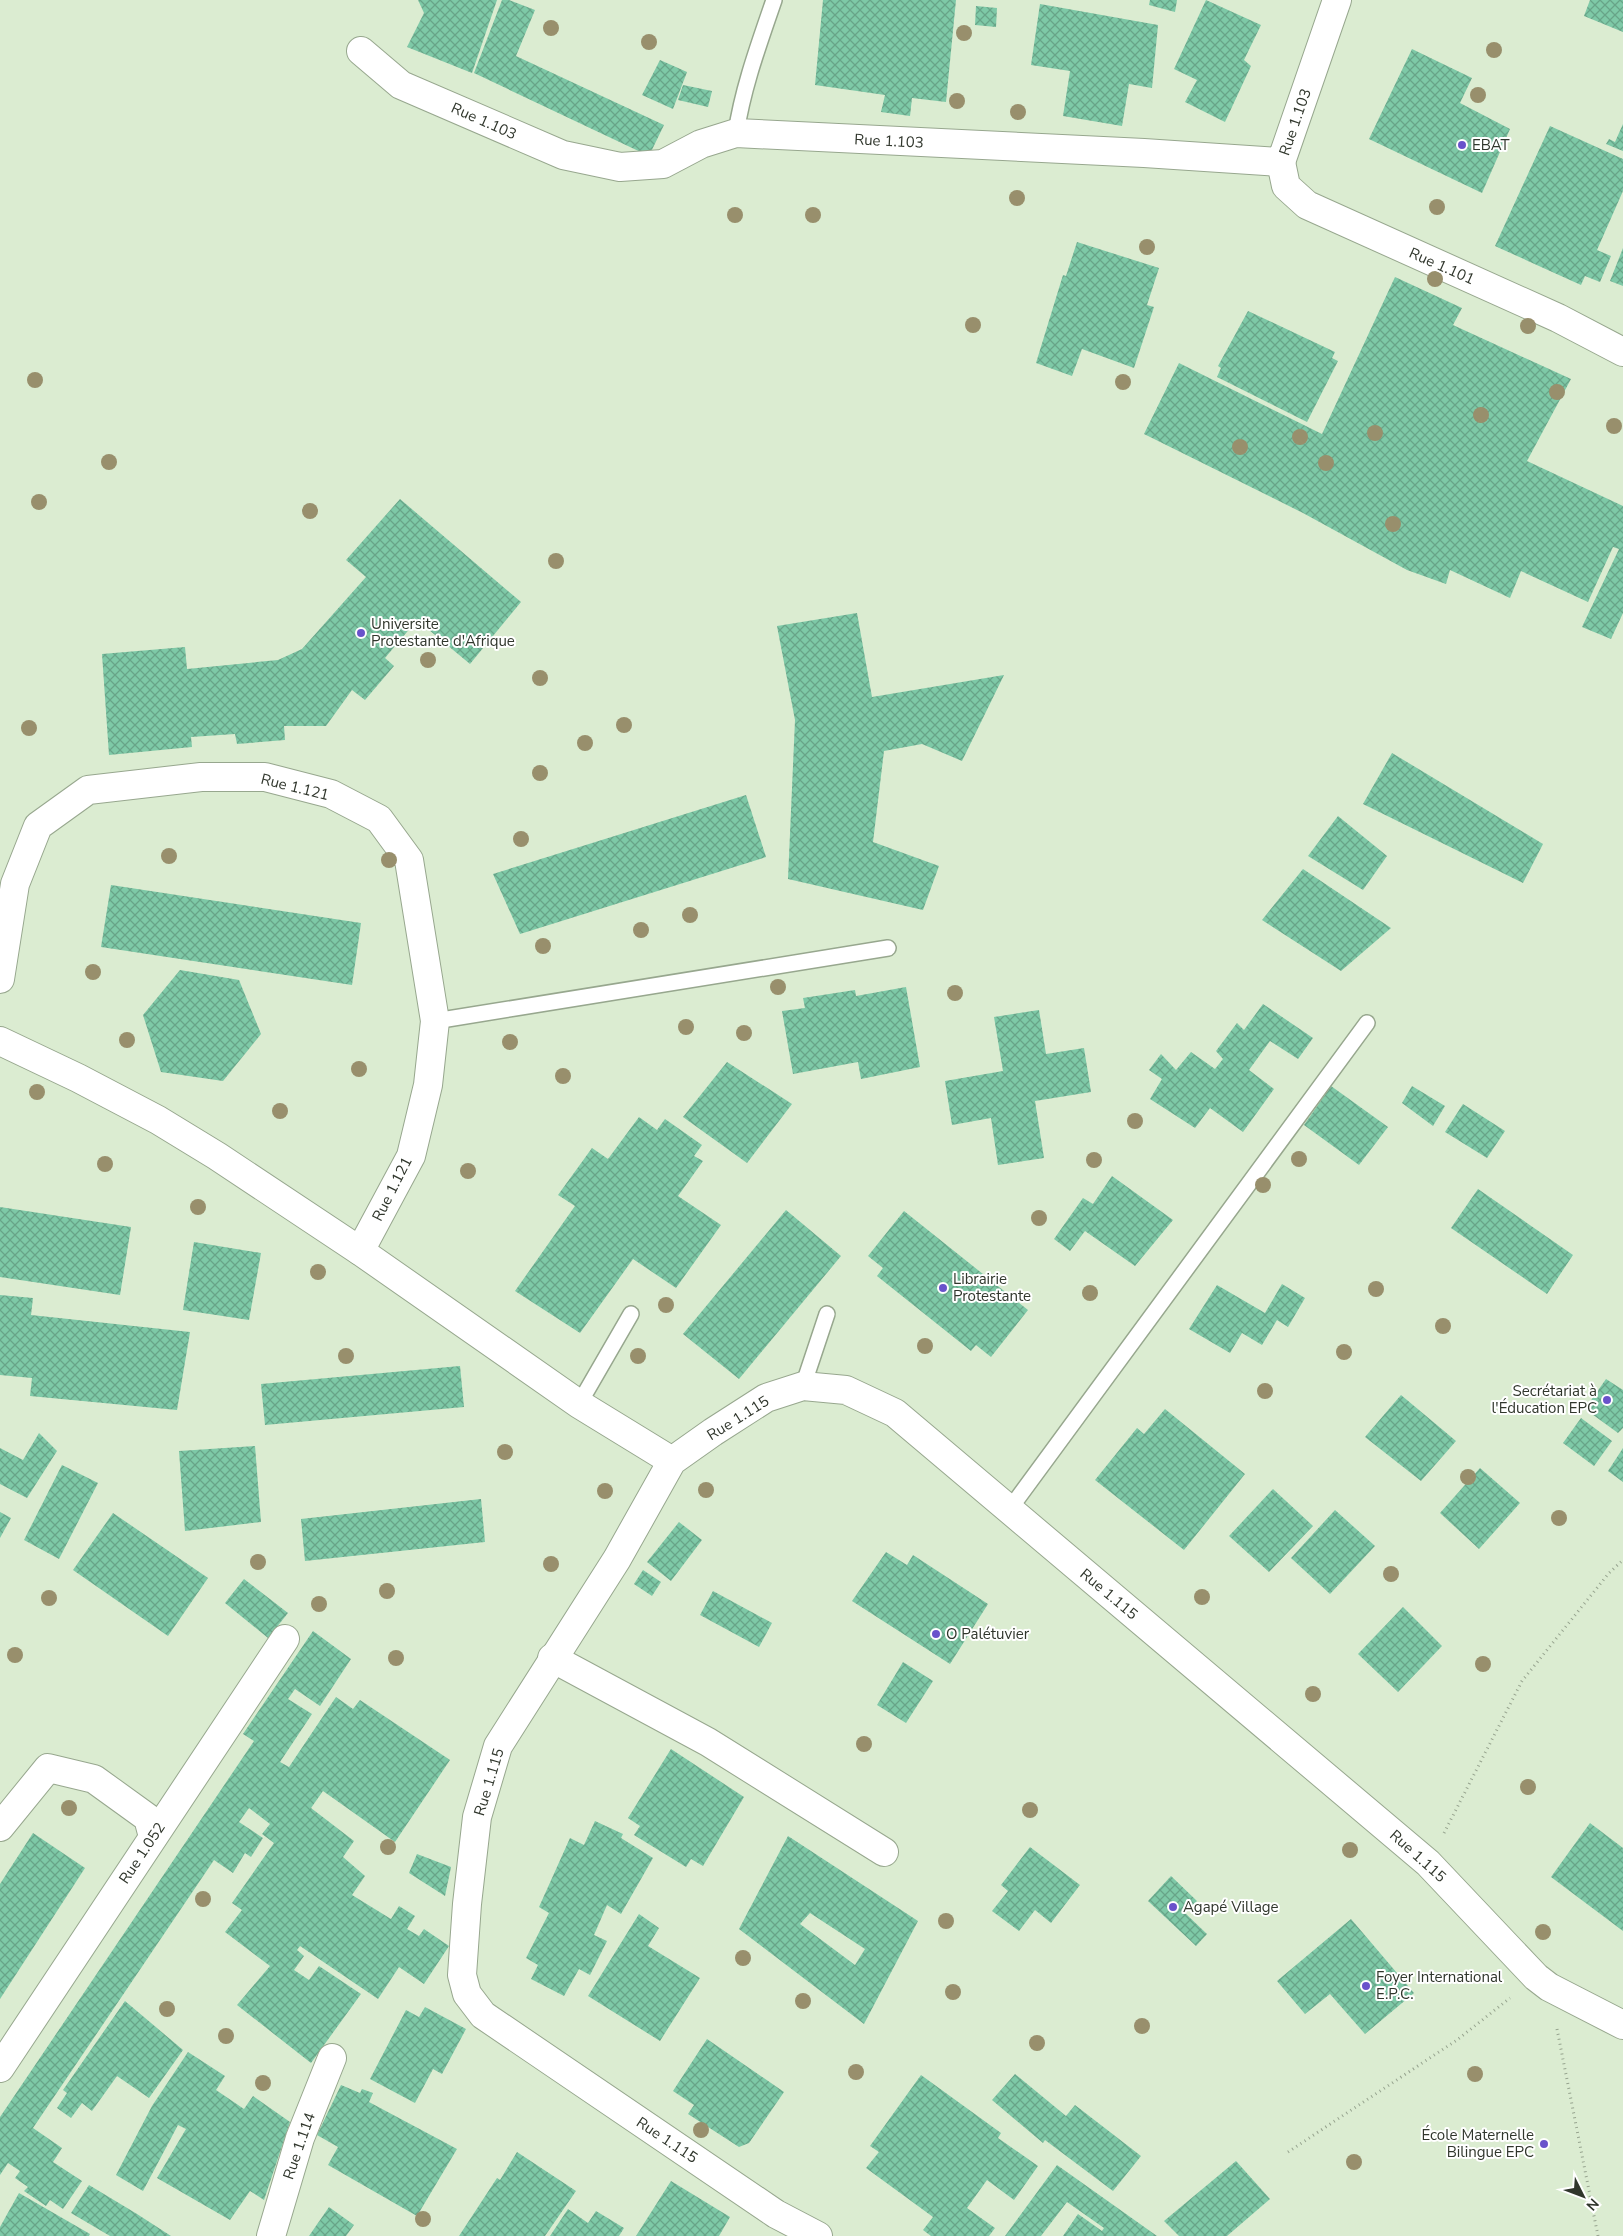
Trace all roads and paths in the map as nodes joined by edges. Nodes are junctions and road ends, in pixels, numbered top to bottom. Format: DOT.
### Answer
graph roads {
  1 [pos="774,0"];
  2 [pos="1337,0"];
  3 [pos="361,51"];
  4 [pos="736,133"];
  5 [pos="1281,162"];
  6 [pos="1623,352"];
  7 [pos="888,948"];
  8 [pos="0,979"];
  9 [pos="435,1022"];
  10 [pos="1367,1022"];
  11 [pos="0,1041"];
  12 [pos="360,1251"];
  13 [pos="631,1314"];
  14 [pos="827,1314"];
  15 [pos="802,1386"];
  16 [pos="580,1404"];
  17 [pos="672,1462"];
  18 [pos="1010,1510"];
  19 [pos="1623,1560"];
  20 [pos="285,1638"];
  21 [pos="552,1658"];
  22 [pos="0,1827"];
  23 [pos="153,1837"];
  24 [pos="884,1852"];
  25 [pos="1428,1863"];
  26 [pos="1542,1982"];
  27 [pos="1623,2025"];
  28 [pos="332,2058"];
  29 [pos="0,2068"];
  30 [pos="1288,2152"];
  31 [pos="771,2225"];
  32 [pos="271,2236"];
  33 [pos="818,2236"];
  34 [pos="1598,2236"];
  1 -- 4 [label="lane"];
  2 -- 5 [label="street, Rue 1.103"];
  3 -- 4 [label="street, Rue 1.103"];
  4 -- 5 [label="street, Rue 1.103"];
  5 -- 6 [label="street, Rue 1.101"];
  7 -- 9 [label="lane"];
  8 -- 9 [label="street, Rue 1.121"];
  9 -- 12 [label="street, Rue 1.121"];
  10 -- 18 [label="lane"];
  11 -- 12 [label="street"];
  12 -- 16 [label="street"];
  13 -- 16 [label="lane"];
  14 -- 15 [label="lane"];
  15 -- 17 [label="street, Rue 1.115"];
  15 -- 18 [label="street, Rue 1.115"];
  16 -- 17 [label="street"];
  17 -- 21 [label="street, Rue 1.115"];
  18 -- 25 [label="street, Rue 1.115"];
  19 -- 25 [label="path"];
  20 -- 23 [label="street, Rue 1.052"];
  21 -- 24 [label="street"];
  21 -- 31 [label="street, Rue 1.115"];
  22 -- 23 [label="street"];
  23 -- 29 [label="street, Rue 1.052"];
  25 -- 26 [label="street, Rue 1.115"];
  26 -- 27 [label="street, Rue 1.115"];
  26 -- 30 [label="path"];
  26 -- 34 [label="path"];
  28 -- 32 [label="street, Rue 1.114"];
  31 -- 33 [label="street, Rue 1.115"];
}
